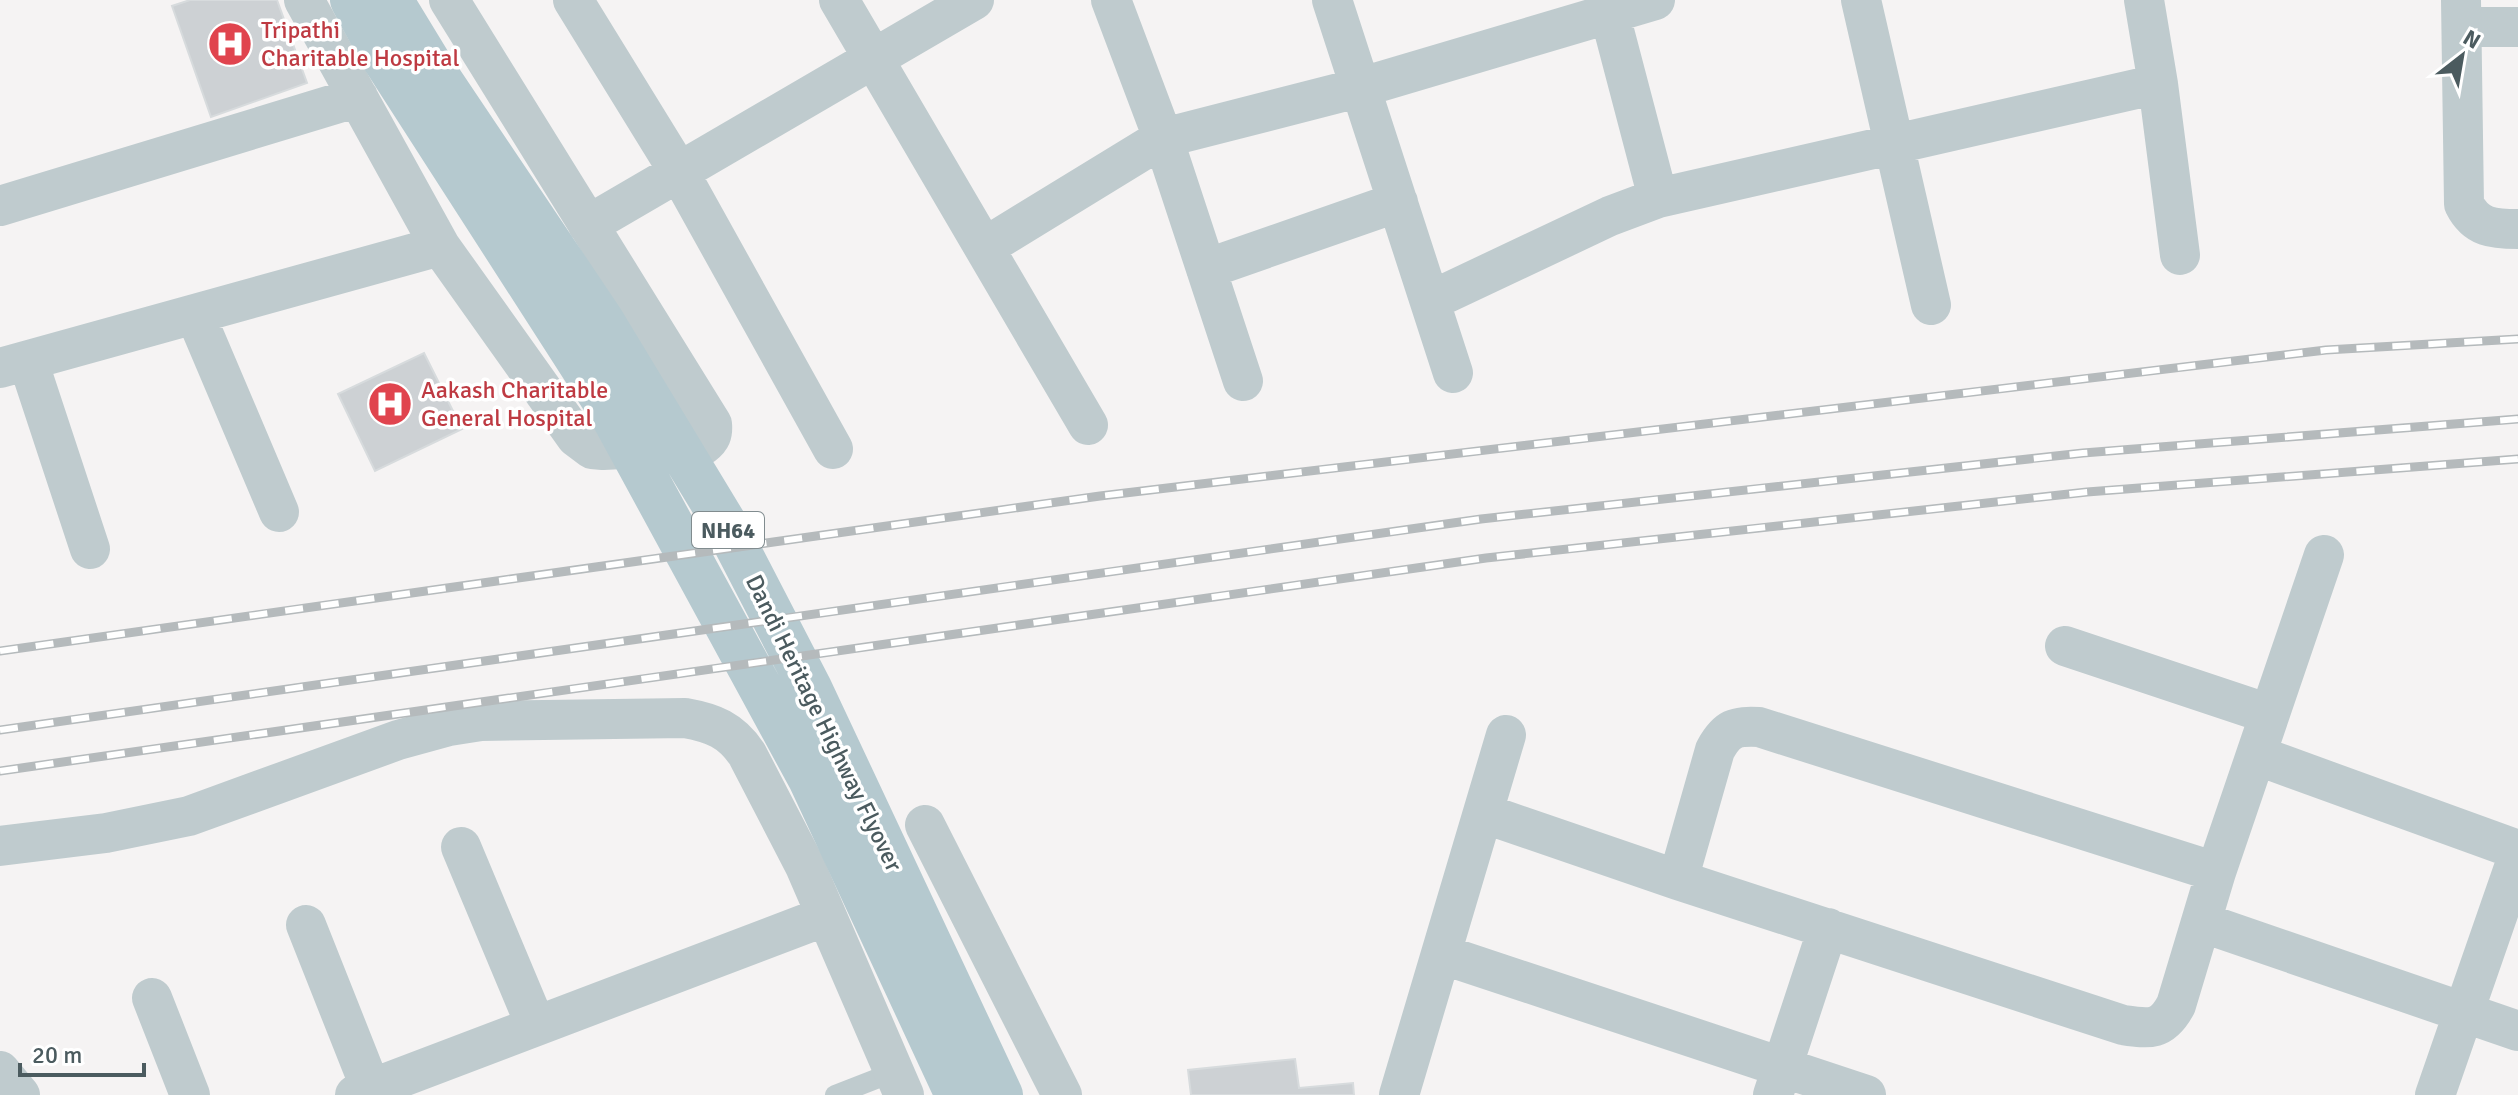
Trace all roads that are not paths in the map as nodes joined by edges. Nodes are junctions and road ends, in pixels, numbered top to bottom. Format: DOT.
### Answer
graph roads {
  1 [pos="304,0"];
  2 [pos="352,0"];
  3 [pos="391,0"];
  4 [pos="449,0"];
  5 [pos="573,0"];
  6 [pos="839,0"];
  7 [pos="974,0"];
  8 [pos="1111,0"];
  9 [pos="1332,0"];
  10 [pos="1655,0"];
  11 [pos="1861,0"];
  12 [pos="2144,0"];
  13 [pos="1608,7"];
  14 [pos="2462,14"];
  15 [pos="2518,27"];
  16 [pos="875,58"];
  17 [pos="2158,84"];
  18 [pos="1362,87"];
  19 [pos="358,97"];
  20 [pos="1163,138"];
  21 [pos="1894,143"];
  22 [pos="679,172"];
  23 [pos="1658,198"];
  24 [pos="1398,202"];
  25 [pos="0,206"];
  26 [pos="588,225"];
  27 [pos="2518,229"];
  28 [pos="440,246"];
  29 [pos="985,247"];
  30 [pos="2180,255"];
  31 [pos="1206,269"];
  32 [pos="1430,301"];
  33 [pos="1931,305"];
  34 [pos="195,314"];
  35 [pos="14,365"];
  36 [pos="1453,373"];
  37 [pos="1243,381"];
  38 [pos="1088,425"];
  39 [pos="833,449"];
  40 [pos="279,512"];
  41 [pos="90,549"];
  42 [pos="2324,555"];
  43 [pos="2065,646"];
  44 [pos="2269,714"];
  45 [pos="1506,735"];
  46 [pos="2256,755"];
  47 [pos="1483,813"];
  48 [pos="925,825"];
  49 [pos="0,846"];
  50 [pos="461,847"];
  51 [pos="2518,853"];
  52 [pos="2216,872"];
  53 [pos="1678,880"];
  54 [pos="826,916"];
  55 [pos="2201,922"];
  56 [pos="306,925"];
  57 [pos="1828,928"];
  58 [pos="1441,954"];
  59 [pos="152,998"];
  60 [pos="2465,1013"];
  61 [pos="536,1026"];
  62 [pos="2518,1031"];
  63 [pos="0,1071"];
  64 [pos="1777,1081"];
  65 [pos="899,1084"];
  66 [pos="363,1092"];
  67 [pos="20,1095"];
  68 [pos="190,1095"];
  69 [pos="835,1095"];
  70 [pos="957,1095"];
  71 [pos="1001,1095"];
  72 [pos="1062,1095"];
  73 [pos="1399,1095"];
  74 [pos="1866,1095"];
  75 [pos="2435,1095"];
  1 -- 19 [label="street"];
  2 -- 70 [label="main road, Dandi Heritage Highway Flyover / NH64"];
  3 -- 71 [label="main road, Dandi Heritage Highway Flyover / NH64"];
  4 -- 26 [label="street"];
  5 -- 22 [label="street"];
  6 -- 16 [label="street"];
  7 -- 16 [label="street"];
  8 -- 20 [label="street"];
  9 -- 18 [label="street"];
  10 -- 13 [label="street"];
  11 -- 21 [label="street"];
  12 -- 17 [label="street"];
  13 -- 18 [label="street"];
  13 -- 23 [label="street"];
  14 -- 15 [label="street"];
  14 -- 27 [label="street"];
  16 -- 22 [label="street"];
  16 -- 29 [label="street"];
  17 -- 21 [label="street"];
  17 -- 30 [label="street"];
  18 -- 20 [label="street"];
  18 -- 24 [label="street"];
  19 -- 25 [label="street"];
  19 -- 28 [label="street"];
  20 -- 29 [label="street"];
  20 -- 31 [label="street"];
  21 -- 23 [label="street"];
  21 -- 33 [label="street"];
  22 -- 26 [label="street"];
  22 -- 39 [label="street"];
  23 -- 32 [label="street"];
  24 -- 31 [label="street"];
  24 -- 32 [label="street"];
  26 -- 28 [label="street"];
  28 -- 34 [label="street"];
  29 -- 38 [label="street"];
  31 -- 37 [label="street"];
  32 -- 36 [label="street"];
  34 -- 35 [label="street"];
  34 -- 40 [label="street"];
  35 -- 41 [label="street"];
  42 -- 44 [label="street"];
  43 -- 44 [label="street"];
  44 -- 46 [label="street"];
  45 -- 47 [label="street"];
  46 -- 51 [label="street"];
  46 -- 52 [label="street"];
  47 -- 53 [label="street"];
  47 -- 58 [label="street"];
  48 -- 72 [label="street"];
  49 -- 54 [label="street"];
  50 -- 61 [label="street"];
  51 -- 60 [label="street"];
  52 -- 53 [label="street"];
  52 -- 55 [label="street"];
  53 -- 57 [label="street"];
  54 -- 61 [label="street"];
  54 -- 65 [label="street"];
  55 -- 57 [label="street"];
  55 -- 60 [label="street"];
  56 -- 66 [label="street"];
  57 -- 64 [label="street"];
  58 -- 64 [label="street"];
  58 -- 73 [label="street"];
  59 -- 68 [label="street"];
  60 -- 62 [label="street"];
  60 -- 75 [label="street"];
  61 -- 66 [label="street"];
  63 -- 67 [label="street"];
  64 -- 74 [label="street"];
  65 -- 69 [label="lane"];
}
